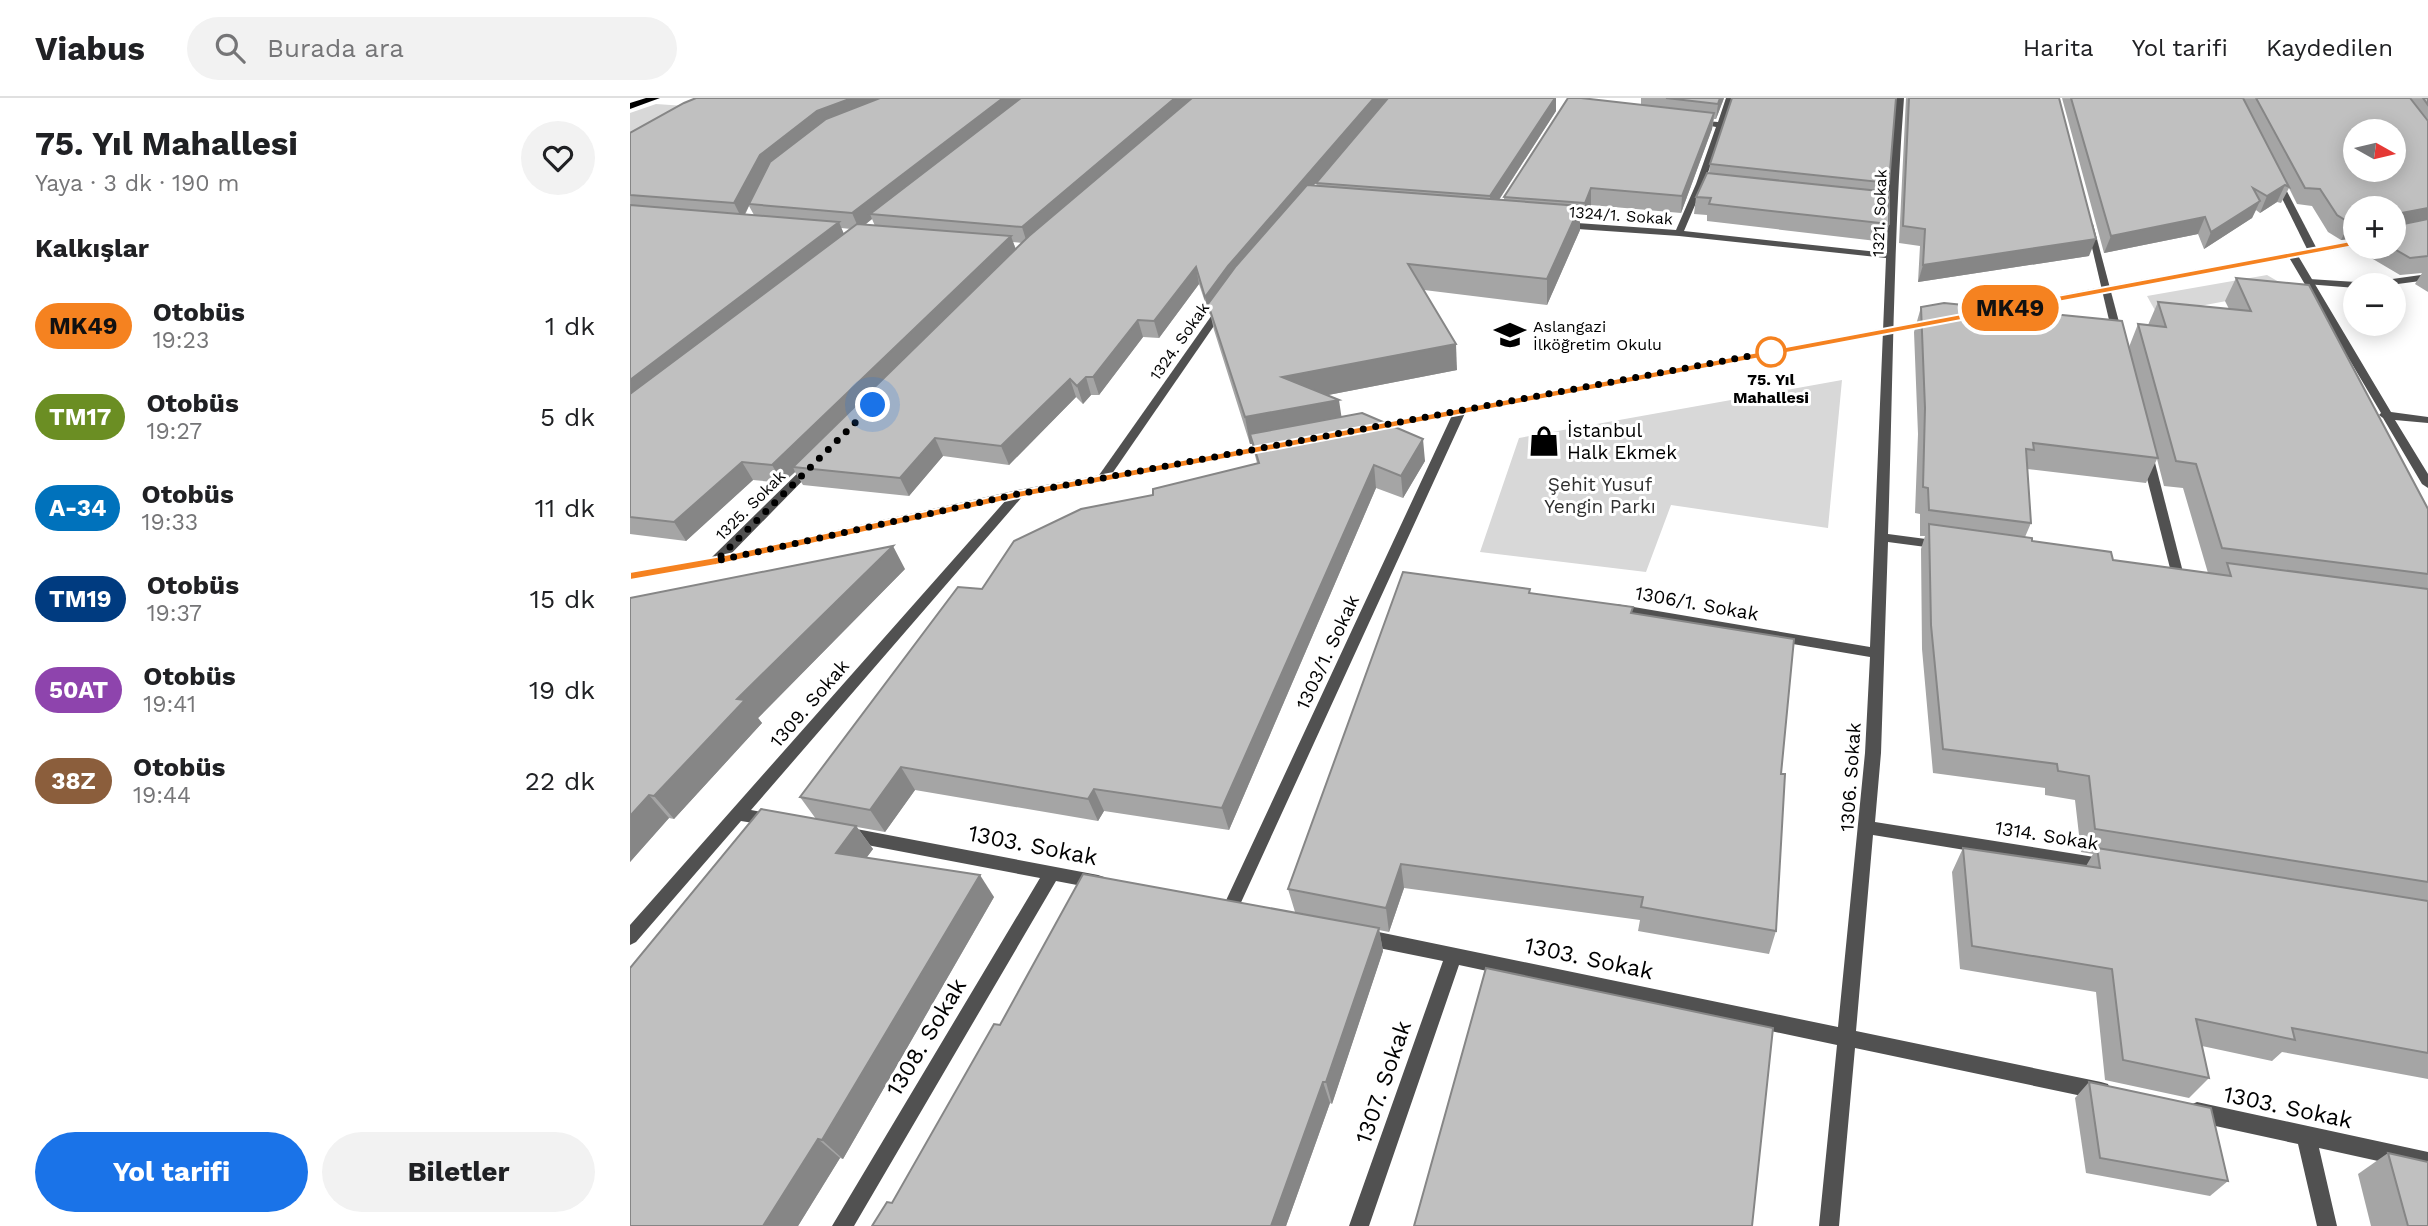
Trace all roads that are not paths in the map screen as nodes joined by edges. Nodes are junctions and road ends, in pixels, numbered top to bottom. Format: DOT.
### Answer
graph roads {
  1 [pos="655,98"];
  2 [pos="1730,98"];
  3 [pos="1900,98"];
  4 [pos="630,106"];
  5 [pos="1682,121"];
  6 [pos="1721,125"];
  7 [pos="2272,169"];
  8 [pos="1700,184"];
  9 [pos="1713,186"];
  10 [pos="1882,204"];
  11 [pos="1892,205"];
  12 [pos="2086,213"];
  13 [pos="1546,224"];
  14 [pos="1679,233"];
  15 [pos="2343,245"];
  16 [pos="2313,251"];
  17 [pos="2292,254"];
  18 [pos="1892,256"];
  19 [pos="2428,277"];
  20 [pos="2406,280"];
  21 [pos="2309,282"];
  22 [pos="2343,284"];
  23 [pos="2106,290"];
  24 [pos="1228,298"];
  25 [pos="1971,315"];
  26 [pos="1944,320"];
  27 [pos="1890,330"];
  28 [pos="2122,355"];
  29 [pos="1460,411"];
  30 [pos="2385,415"];
  31 [pos="2428,420"];
  32 [pos="1364,429"];
  33 [pos="1281,444"];
  34 [pos="2145,446"];
  35 [pos="824,454"];
  36 [pos="1103,478"];
  37 [pos="2428,484"];
  38 [pos="1018,494"];
  39 [pos="1881,537"];
  40 [pos="1949,546"];
  41 [pos="716,561"];
  42 [pos="630,576"];
  43 [pos="2178,576"];
  44 [pos="1599,606"];
  45 [pos="1877,653"];
  46 [pos="738,814"];
  47 [pos="792,824"];
  48 [pos="1866,827"];
  49 [pos="833,832"];
  50 [pos="2127,869"];
  51 [pos="1052,873"];
  52 [pos="1120,887"];
  53 [pos="1229,909"];
  54 [pos="1348,933"];
  55 [pos="630,937"];
  56 [pos="1454,955"];
  57 [pos="1847,1037"];
  58 [pos="2117,1095"];
  59 [pos="2185,1109"];
  60 [pos="2306,1136"];
  61 [pos="2428,1162"];
  62 [pos="842,1226"];
  63 [pos="1359,1226"];
  64 [pos="1829,1226"];
  65 [pos="2327,1226"];
  1 -- 4 [label="main road"];
  2 -- 6 [label="street"];
  3 -- 11 [label="street, 1321. Sokak"];
  5 -- 6 [label="street"];
  6 -- 8 [label="street"];
  7 -- 16 [label="street"];
  8 -- 9 [label="street"];
  8 -- 14 [label="street"];
  10 -- 11 [label="street"];
  11 -- 18 [label="street, 1321. Sokak"];
  12 -- 23 [label="street"];
  13 -- 14 [label="street, 1324/1. Sokak"];
  14 -- 18 [label="street, 1324/1. Sokak"];
  15 -- 16 [label="main road"];
  16 -- 17 [label="main road"];
  17 -- 21 [label="street"];
  17 -- 23 [label="main road"];
  18 -- 27 [label="street, 1321. Sokak"];
  19 -- 20 [label="street"];
  21 -- 22 [label="street"];
  21 -- 30 [label="street"];
  23 -- 25 [label="main road"];
  23 -- 28 [label="street"];
  24 -- 36 [label="street, 1324. Sokak"];
  26 -- 27 [label="main road"];
  27 -- 29 [label="main road"];
  27 -- 39 [label="street, 1306. Sokak"];
  29 -- 32 [label="main road"];
  29 -- 53 [label="street, 1303/1. Sokak"];
  30 -- 31 [label="street"];
  30 -- 37 [label="street"];
  33 -- 36 [label="main road"];
  34 -- 43 [label="street"];
  35 -- 41 [label="street, 1325. Sokak"];
  36 -- 38 [label="main road"];
  38 -- 41 [label="main road"];
  38 -- 46 [label="street, 1309. Sokak"];
  39 -- 40 [label="street"];
  39 -- 45 [label="street, 1306. Sokak"];
  41 -- 42 [label="main road"];
  44 -- 45 [label="street, 1306/1. Sokak"];
  45 -- 48 [label="street, 1306. Sokak"];
  46 -- 47 [label="street"];
  46 -- 55 [label="street, 1309. Sokak"];
  48 -- 50 [label="street, 1314. Sokak"];
  48 -- 57 [label="street, 1306. Sokak"];
  49 -- 51 [label="street, 1303. Sokak"];
  51 -- 52 [label="street, 1303. Sokak"];
  51 -- 62 [label="street, 1308. Sokak"];
  54 -- 56 [label="street, 1303. Sokak"];
  56 -- 57 [label="street, 1303. Sokak"];
  56 -- 63 [label="street, 1307. Sokak"];
  57 -- 58 [label="street, 1303. Sokak"];
  57 -- 64 [label="street, 1306. Sokak"];
  59 -- 60 [label="street, 1303. Sokak"];
  60 -- 61 [label="street, 1303. Sokak"];
  60 -- 65 [label="street"];
}
